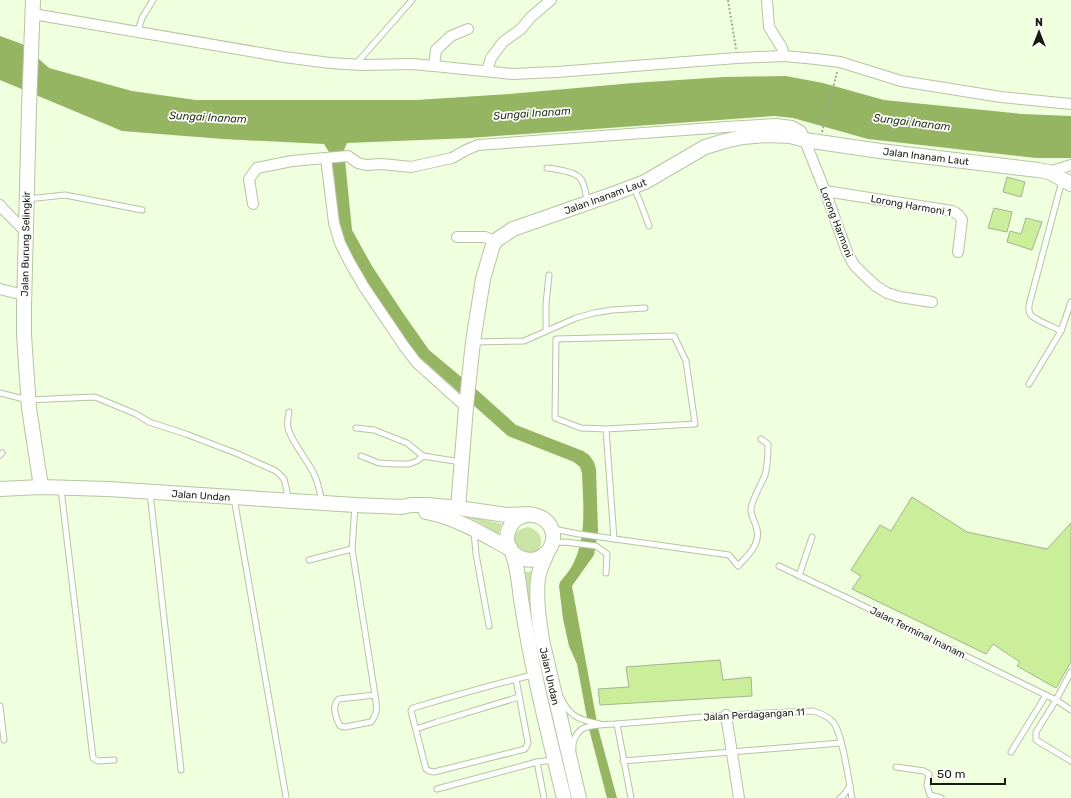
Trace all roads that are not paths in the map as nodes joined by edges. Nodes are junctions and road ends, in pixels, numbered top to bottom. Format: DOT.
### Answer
graph roads {
  1 [pos="153,0"];
  2 [pos="412,0"];
  3 [pos="551,0"];
  4 [pos="767,0"];
  5 [pos="33,7"];
  6 [pos="468,29"];
  7 [pos="138,31"];
  8 [pos="784,56"];
  9 [pos="355,65"];
  10 [pos="434,66"];
  11 [pos="487,71"];
  12 [pos="1071,104"];
  13 [pos="804,140"];
  14 [pos="326,158"];
  15 [pos="1071,165"];
  16 [pos="547,168"];
  17 [pos="1049,172"];
  18 [pos="1067,182"];
  19 [pos="633,186"];
  20 [pos="825,192"];
  21 [pos="26,199"];
  22 [pos="588,202"];
  23 [pos="253,204"];
  24 [pos="0,205"];
  25 [pos="142,210"];
  26 [pos="649,226"];
  27 [pos="26,232"];
  28 [pos="457,237"];
  29 [pos="495,241"];
  30 [pos="958,252"];
  31 [pos="549,275"];
  32 [pos="0,289"];
  33 [pos="24,295"];
  34 [pos="932,302"];
  35 [pos="1071,302"];
  36 [pos="645,308"];
  37 [pos="546,331"];
  38 [pos="1061,331"];
  39 [pos="473,342"];
  40 [pos="1029,384"];
  41 [pos="0,393"];
  42 [pos="28,400"];
  43 [pos="466,407"];
  44 [pos="288,412"];
  45 [pos="356,428"];
  46 [pos="606,429"];
  47 [pos="761,439"];
  48 [pos="360,456"];
  49 [pos="423,456"];
  50 [pos="462,462"];
  51 [pos="41,487"];
  52 [pos="61,487"];
  53 [pos="0,489"];
  54 [pos="150,492"];
  55 [pos="234,498"];
  56 [pos="286,500"];
  57 [pos="322,503"];
  58 [pos="355,505"];
  59 [pos="402,507"];
  60 [pos="458,508"];
  61 [pos="528,514"];
  62 [pos="474,529"];
  63 [pos="552,529"];
  64 [pos="487,536"];
  65 [pos="812,537"];
  66 [pos="614,539"];
  67 [pos="550,548"];
  68 [pos="352,549"];
  69 [pos="512,551"];
  70 [pos="308,560"];
  71 [pos="779,566"];
  72 [pos="606,573"];
  73 [pos="799,576"];
  74 [pos="489,626"];
  75 [pos="1071,672"];
  76 [pos="535,675"];
  77 [pos="557,678"];
  78 [pos="516,679"];
  79 [pos="376,695"];
  80 [pos="1046,695"];
  81 [pos="519,697"];
  82 [pos="1056,700"];
  83 [pos="0,706"];
  84 [pos="1071,710"];
  85 [pos="726,715"];
  86 [pos="602,724"];
  87 [pos="618,724"];
  88 [pos="416,729"];
  89 [pos="4,740"];
  90 [pos="841,743"];
  91 [pos="732,752"];
  92 [pos="1011,752"];
  93 [pos="114,760"];
  94 [pos="555,760"];
  95 [pos="623,761"];
  96 [pos="1071,761"];
  97 [pos="537,762"];
  98 [pos="896,767"];
  99 [pos="181,770"];
  100 [pos="575,779"];
  101 [pos="850,786"];
  102 [pos="437,789"];
  103 [pos="286,797"];
  104 [pos="544,798"];
  105 [pos="564,798"];
  106 [pos="579,798"];
  107 [pos="631,798"];
  108 [pos="739,798"];
  109 [pos="840,798"];
  110 [pos="852,798"];
  111 [pos="941,798"];
  1 -- 7 [label="lane"];
  2 -- 9 [label="lane"];
  3 -- 11 [label="street"];
  4 -- 8 [label="street"];
  5 -- 7 [label="street"];
  5 -- 21 [label="street, Jalan Burung Selingkir"];
  6 -- 10 [label="street"];
  7 -- 9 [label="street"];
  8 -- 11 [label="street"];
  8 -- 12 [label="street"];
  9 -- 10 [label="street"];
  10 -- 11 [label="street"];
  13 -- 14 [label="street, Lorong Harmoni"];
  13 -- 17 [label="street, Jalan Inanam Laut"];
  13 -- 19 [label="street, Jalan Inanam Laut"];
  13 -- 20 [label="street, Lorong Harmoni"];
  14 -- 23 [label="street"];
  14 -- 43 [label="street"];
  15 -- 17 [label="street"];
  16 -- 22 [label="lane"];
  17 -- 18 [label="street, Jalan Inanam Laut"];
  18 -- 38 [label="lane"];
  19 -- 22 [label="street, Jalan Inanam Laut"];
  19 -- 26 [label="lane"];
  20 -- 30 [label="street, Lorong Harmoni 1"];
  20 -- 34 [label="street, Lorong Harmoni"];
  21 -- 25 [label="lane"];
  21 -- 27 [label="street, Jalan Burung Selingkir"];
  22 -- 29 [label="street, Jalan Inanam Laut"];
  24 -- 27 [label="street"];
  27 -- 33 [label="street, Jalan Burung Selingkir"];
  28 -- 29 [label="street"];
  29 -- 39 [label="street"];
  31 -- 37 [label="lane"];
  32 -- 33 [label="street"];
  33 -- 42 [label="street, Jalan Burung Selingkir"];
  35 -- 38 [label="lane"];
  36 -- 37 [label="lane"];
  37 -- 39 [label="lane"];
  38 -- 40 [label="lane"];
  39 -- 43 [label="street"];
  41 -- 42 [label="lane"];
  42 -- 51 [label="street, Jalan Burung Selingkir"];
  42 -- 56 [label="lane"];
  43 -- 50 [label="street"];
  44 -- 57 [label="lane"];
  45 -- 49 [label="lane"];
  46 -- 46 [label="lane"];
  46 -- 66 [label="lane"];
  47 -- 66 [label="lane"];
  48 -- 49 [label="lane"];
  49 -- 50 [label="lane"];
  50 -- 60 [label="street"];
  51 -- 52 [label="street, Jalan Undan"];
  51 -- 53 [label="street, Jalan Undan"];
  52 -- 54 [label="street, Jalan Undan"];
  52 -- 93 [label="lane"];
  54 -- 55 [label="street, Jalan Undan"];
  54 -- 99 [label="lane"];
  55 -- 56 [label="street, Jalan Undan"];
  55 -- 103 [label="lane"];
  56 -- 57 [label="street, Jalan Undan"];
  57 -- 58 [label="street, Jalan Undan"];
  58 -- 59 [label="street, Jalan Undan"];
  58 -- 68 [label="lane"];
  59 -- 60 [label="street, Jalan Undan"];
  59 -- 62 [label="street, Jalan Undan"];
  60 -- 61 [label="street, Jalan Undan"];
  60 -- 64 [label="street"];
  61 -- 63 [label="street, Jalan Undan"];
  61 -- 69 [label="street, Jalan Undan"];
  62 -- 64 [label="street, Jalan Undan"];
  62 -- 74 [label="lane"];
  63 -- 66 [label="lane"];
  63 -- 67 [label="street, Jalan Undan"];
  64 -- 69 [label="street, Jalan Undan"];
  65 -- 73 [label="lane"];
  67 -- 69 [label="street, Jalan Undan"];
  67 -- 72 [label="lane"];
  67 -- 100 [label="street, Jalan Undan"];
  68 -- 70 [label="lane"];
  68 -- 79 [label="lane"];
  69 -- 76 [label="street, Jalan Undan"];
  71 -- 73 [label="lane, Jalan Terminal Inanam"];
  73 -- 80 [label="lane, Jalan Terminal Inanam"];
  75 -- 82 [label="lane"];
  76 -- 78 [label="lane"];
  76 -- 94 [label="street, Jalan Undan"];
  77 -- 86 [label="lane, Jalan Perdagangan 11"];
  78 -- 81 [label="lane"];
  78 -- 88 [label="lane"];
  79 -- 79 [label="lane"];
  80 -- 82 [label="lane, Jalan Terminal Inanam"];
  80 -- 92 [label="lane"];
  81 -- 88 [label="lane"];
  81 -- 88 [label="lane"];
  82 -- 84 [label="lane, Jalan Terminal Inanam"];
  82 -- 96 [label="lane"];
  83 -- 89 [label="lane"];
  85 -- 87 [label="lane, Jalan Perdagangan 11"];
  85 -- 90 [label="lane, Jalan Perdagangan 11"];
  85 -- 91 [label="street"];
  86 -- 87 [label="lane, Jalan Perdagangan 11"];
  86 -- 100 [label="lane, Jalan Perdagangan 11"];
  87 -- 95 [label="lane"];
  90 -- 91 [label="lane"];
  90 -- 101 [label="lane, Jalan Perdagangan 11"];
  91 -- 95 [label="lane"];
  91 -- 108 [label="street"];
  94 -- 97 [label="lane"];
  94 -- 105 [label="street, Jalan Undan"];
  95 -- 107 [label="lane"];
  97 -- 102 [label="lane"];
  97 -- 104 [label="lane"];
  98 -- 111 [label="lane"];
  100 -- 106 [label="street, Jalan Undan"];
  101 -- 109 [label="lane"];
  101 -- 110 [label="lane, Jalan Perdagangan 11"];
}
